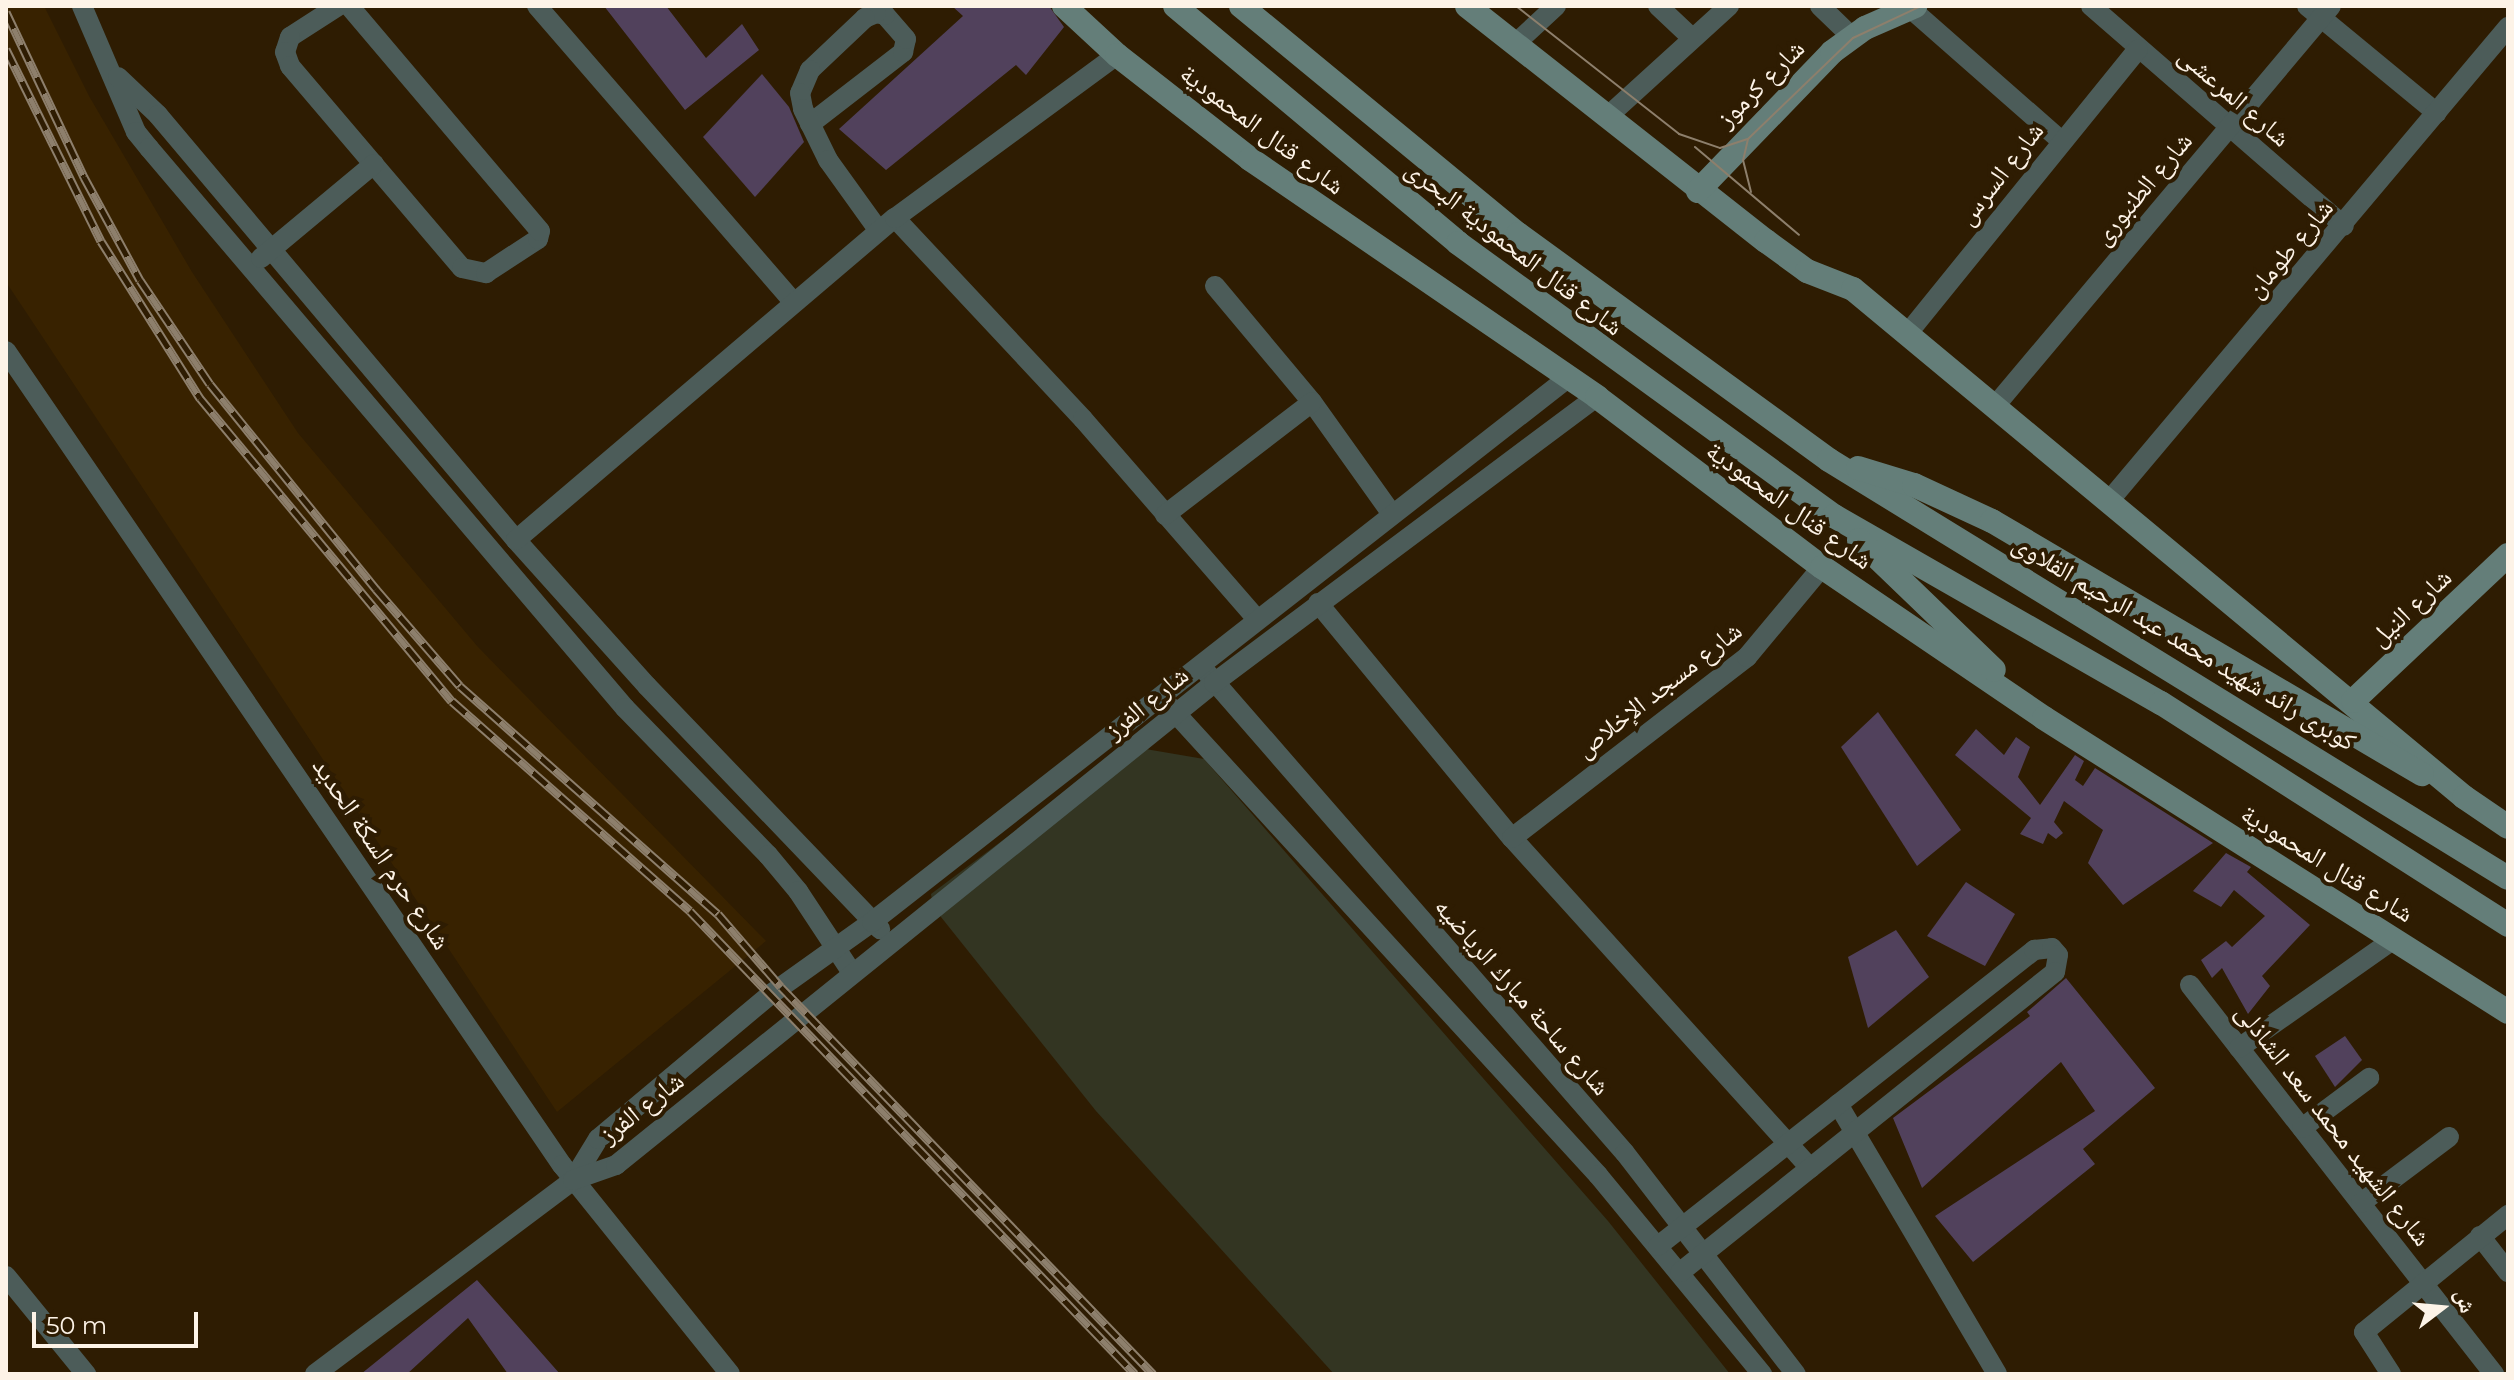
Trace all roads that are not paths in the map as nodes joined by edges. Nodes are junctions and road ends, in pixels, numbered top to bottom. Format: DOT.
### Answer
graph roads {
  1 [pos="82,6"];
  2 [pos="338,6"];
  3 [pos="349,6"];
  4 [pos="537,6"];
  5 [pos="1064,6"];
  6 [pos="1175,6"];
  7 [pos="1241,6"];
  8 [pos="1467,6"];
  9 [pos="1556,6"];
  10 [pos="1658,6"];
  11 [pos="1729,6"];
  12 [pos="1820,6"];
  13 [pos="2091,6"];
  14 [pos="1913,7"];
  15 [pos="2320,10"];
  16 [pos="2508,27"];
  17 [pos="1851,36"];
  18 [pos="1692,38"];
  19 [pos="1515,44"];
  20 [pos="2138,49"];
  21 [pos="1117,55"];
  22 [pos="112,71"];
  23 [pos="2437,113"];
  24 [pos="1607,117"];
  25 [pos="810,124"];
  26 [pos="2230,127"];
  27 [pos="2060,140"];
  28 [pos="374,164"];
  29 [pos="1698,191"];
  30 [pos="887,224"];
  31 [pos="2344,226"];
  32 [pos="270,250"];
  33 [pos="249,269"];
  34 [pos="1215,286"];
  35 [pos="793,302"];
  36 [pos="1908,333"];
  37 [pos="6,351"];
  38 [pos="1569,377"];
  39 [pos="1597,397"];
  40 [pos="1312,402"];
  41 [pos="1995,406"];
  42 [pos="1829,460"];
  43 [pos="1409,501"];
  44 [pos="2109,501"];
  45 [pos="1392,514"];
  46 [pos="1165,515"];
  47 [pos="1834,516"];
  48 [pos="1426,521"];
  49 [pos="516,540"];
  50 [pos="2508,555"];
  51 [pos="1822,567"];
  52 [pos="1318,603"];
  53 [pos="1256,618"];
  54 [pos="1198,663"];
  55 [pos="1214,683"];
  56 [pos="1159,694"];
  57 [pos="2353,701"];
  58 [pos="1176,714"];
  59 [pos="2044,718"];
  60 [pos="2464,797"];
  61 [pos="2508,827"];
  62 [pos="788,835"];
  63 [pos="1512,838"];
  64 [pos="768,855"];
  65 [pos="820,871"];
  66 [pos="2508,878"];
  67 [pos="798,891"];
  68 [pos="872,922"];
  69 [pos="2508,925"];
  70 [pos="890,939"];
  71 [pos="2394,939"];
  72 [pos="835,944"];
  73 [pos="852,973"];
  74 [pos="2190,985"];
  75 [pos="2501,1002"];
  76 [pos="2239,1048"];
  77 [pos="2369,1078"];
  78 [pos="1838,1104"];
  79 [pos="2302,1128"];
  80 [pos="1855,1132"];
  81 [pos="2449,1137"];
  82 [pos="1789,1143"];
  83 [pos="1810,1168"];
  84 [pos="573,1180"];
  85 [pos="2361,1203"];
  86 [pos="2508,1215"];
  87 [pos="1684,1226"];
  88 [pos="2480,1236"];
  89 [pos="1658,1246"];
  90 [pos="1704,1252"];
  91 [pos="1680,1272"];
  92 [pos="2508,1272"];
  93 [pos="6,1276"];
  94 [pos="2422,1281"];
  95 [pos="86,1374"];
  96 [pos="315,1374"];
  97 [pos="730,1374"];
  98 [pos="1762,1374"];
  99 [pos="1796,1374"];
  100 [pos="1997,1374"];
  101 [pos="2391,1374"];
  102 [pos="2494,1374"];
  1 -- 22 [label="street"];
  2 -- 28 [label="street"];
  3 -- 28 [label="street"];
  4 -- 35 [label="street"];
  5 -- 21 [label="main road, شارع قنال المحمودية"];
  6 -- 47 [label="main road, شارع قنال المحمودية البحرى"];
  7 -- 42 [label="main road, شارع قنال المحمودية البحرى"];
  8 -- 19 [label="main road"];
  9 -- 19 [label="street"];
  10 -- 18 [label="street"];
  11 -- 18 [label="street"];
  12 -- 17 [label="street"];
  13 -- 20 [label="street, شارع المرعشى"];
  14 -- 17 [label="main road, شارع كرموز"];
  14 -- 27 [label="street"];
  15 -- 23 [label="street"];
  15 -- 26 [label="street, شارع الطنبورى"];
  16 -- 23 [label="street, شارع طومان"];
  17 -- 29 [label="main road, شارع كرموز"];
  18 -- 24 [label="street"];
  19 -- 24 [label="main road"];
  20 -- 26 [label="street, شارع المرعشى"];
  20 -- 27 [label="street, شارع السرس"];
  21 -- 30 [label="street"];
  21 -- 38 [label="main road, شارع قنال المحمودية"];
  22 -- 32 [label="street"];
  22 -- 33 [label="street"];
  23 -- 31 [label="street, شارع طومان"];
  24 -- 29 [label="main road"];
  25 -- 25 [label="street"];
  25 -- 30 [label="street"];
  26 -- 31 [label="street, شارع المرعشى"];
  26 -- 41 [label="street, شارع الطنبورى"];
  27 -- 36 [label="street, شارع السرس"];
  28 -- 32 [label="street"];
  29 -- 36 [label="main road"];
  30 -- 35 [label="street"];
  30 -- 46 [label="street"];
  31 -- 44 [label="street, شارع طومان"];
  32 -- 33 [label="street"];
  32 -- 49 [label="street"];
  33 -- 64 [label="street"];
  34 -- 40 [label="street"];
  35 -- 49 [label="street"];
  36 -- 41 [label="main road"];
  37 -- 84 [label="street, شارع حرم السكة الحديد"];
  38 -- 39 [label="main road, شارع قنال المحمودية"];
  38 -- 43 [label="street, شارع الفرز"];
  39 -- 48 [label="street, شارع الفرز"];
  39 -- 51 [label="main road, شارع قنال المحمودية"];
  40 -- 45 [label="street"];
  40 -- 46 [label="street"];
  41 -- 44 [label="main road"];
  42 -- 60 [label="main road"];
  42 -- 66 [label="main road, كوبرى رائد شهيد محمد عبد الرحيم القلاوى"];
  43 -- 45 [label="street, شارع الفرز"];
  43 -- 48 [label="street"];
  44 -- 57 [label="main road"];
  45 -- 53 [label="street, شارع الفرز"];
  46 -- 53 [label="street"];
  47 -- 59 [label="main road"];
  47 -- 69 [label="main road"];
  48 -- 52 [label="street, شارع الفرز"];
  49 -- 62 [label="street"];
  50 -- 57 [label="main road, شارع النيل"];
  51 -- 59 [label="main road, شارع قنال المحمودية"];
  51 -- 63 [label="street, شارع مسجد الإخلاص"];
  52 -- 55 [label="street, شارع الفرز"];
  52 -- 63 [label="street"];
  53 -- 54 [label="street, شارع الفرز"];
  54 -- 55 [label="street, شارع ساحة مبارك الرياضيه"];
  54 -- 56 [label="street, شارع الفرز"];
  55 -- 58 [label="street, شارع الفرز"];
  55 -- 87 [label="street, شارع ساحة مبارك الرياضيه"];
  56 -- 58 [label="street"];
  56 -- 68 [label="street, شارع الفرز"];
  57 -- 60 [label="main road"];
  58 -- 70 [label="street, شارع الفرز"];
  58 -- 89 [label="street"];
  59 -- 71 [label="main road, شارع قنال المحمودية"];
  60 -- 61 [label="main road"];
  62 -- 64 [label="street"];
  62 -- 65 [label="street"];
  63 -- 82 [label="street"];
  64 -- 67 [label="street"];
  65 -- 67 [label="street"];
  65 -- 68 [label="street"];
  67 -- 72 [label="street"];
  68 -- 70 [label="street"];
  68 -- 72 [label="street, شارع الفرز"];
  70 -- 73 [label="street, شارع الفرز"];
  71 -- 75 [label="main road, شارع قنال المحمودية"];
  71 -- 76 [label="street"];
  72 -- 73 [label="street"];
  72 -- 84 [label="street, شارع الفرز"];
  73 -- 84 [label="street, شارع الفرز"];
  74 -- 76 [label="street, شارع الشهيد محمد سعد الشاذلى"];
  76 -- 79 [label="street, شارع الشهيد محمد سعد الشاذلى"];
  77 -- 79 [label="street"];
  78 -- 80 [label="street"];
  78 -- 80 [label="street"];
  78 -- 82 [label="street"];
  79 -- 85 [label="street, شارع الشهيد محمد سعد الشاذلى"];
  80 -- 83 [label="street"];
  80 -- 100 [label="street"];
  81 -- 85 [label="street"];
  82 -- 83 [label="street"];
  82 -- 87 [label="street"];
  83 -- 90 [label="street"];
  84 -- 96 [label="street"];
  84 -- 97 [label="street, شارع حرم السكة الحديد"];
  85 -- 94 [label="street, شارع الشهيد محمد سعد الشاذلى"];
  86 -- 88 [label="street"];
  87 -- 89 [label="street"];
  87 -- 90 [label="street, شارع ساحة مبارك الرياضيه"];
  88 -- 92 [label="street"];
  88 -- 94 [label="street"];
  89 -- 91 [label="street"];
  90 -- 91 [label="street"];
  90 -- 99 [label="street, شارع ساحة مبارك الرياضيه"];
  91 -- 98 [label="street"];
  93 -- 95 [label="street"];
  94 -- 101 [label="street"];
  94 -- 102 [label="street, شارع الشهيد محمد سعد الشاذلى"];
}
